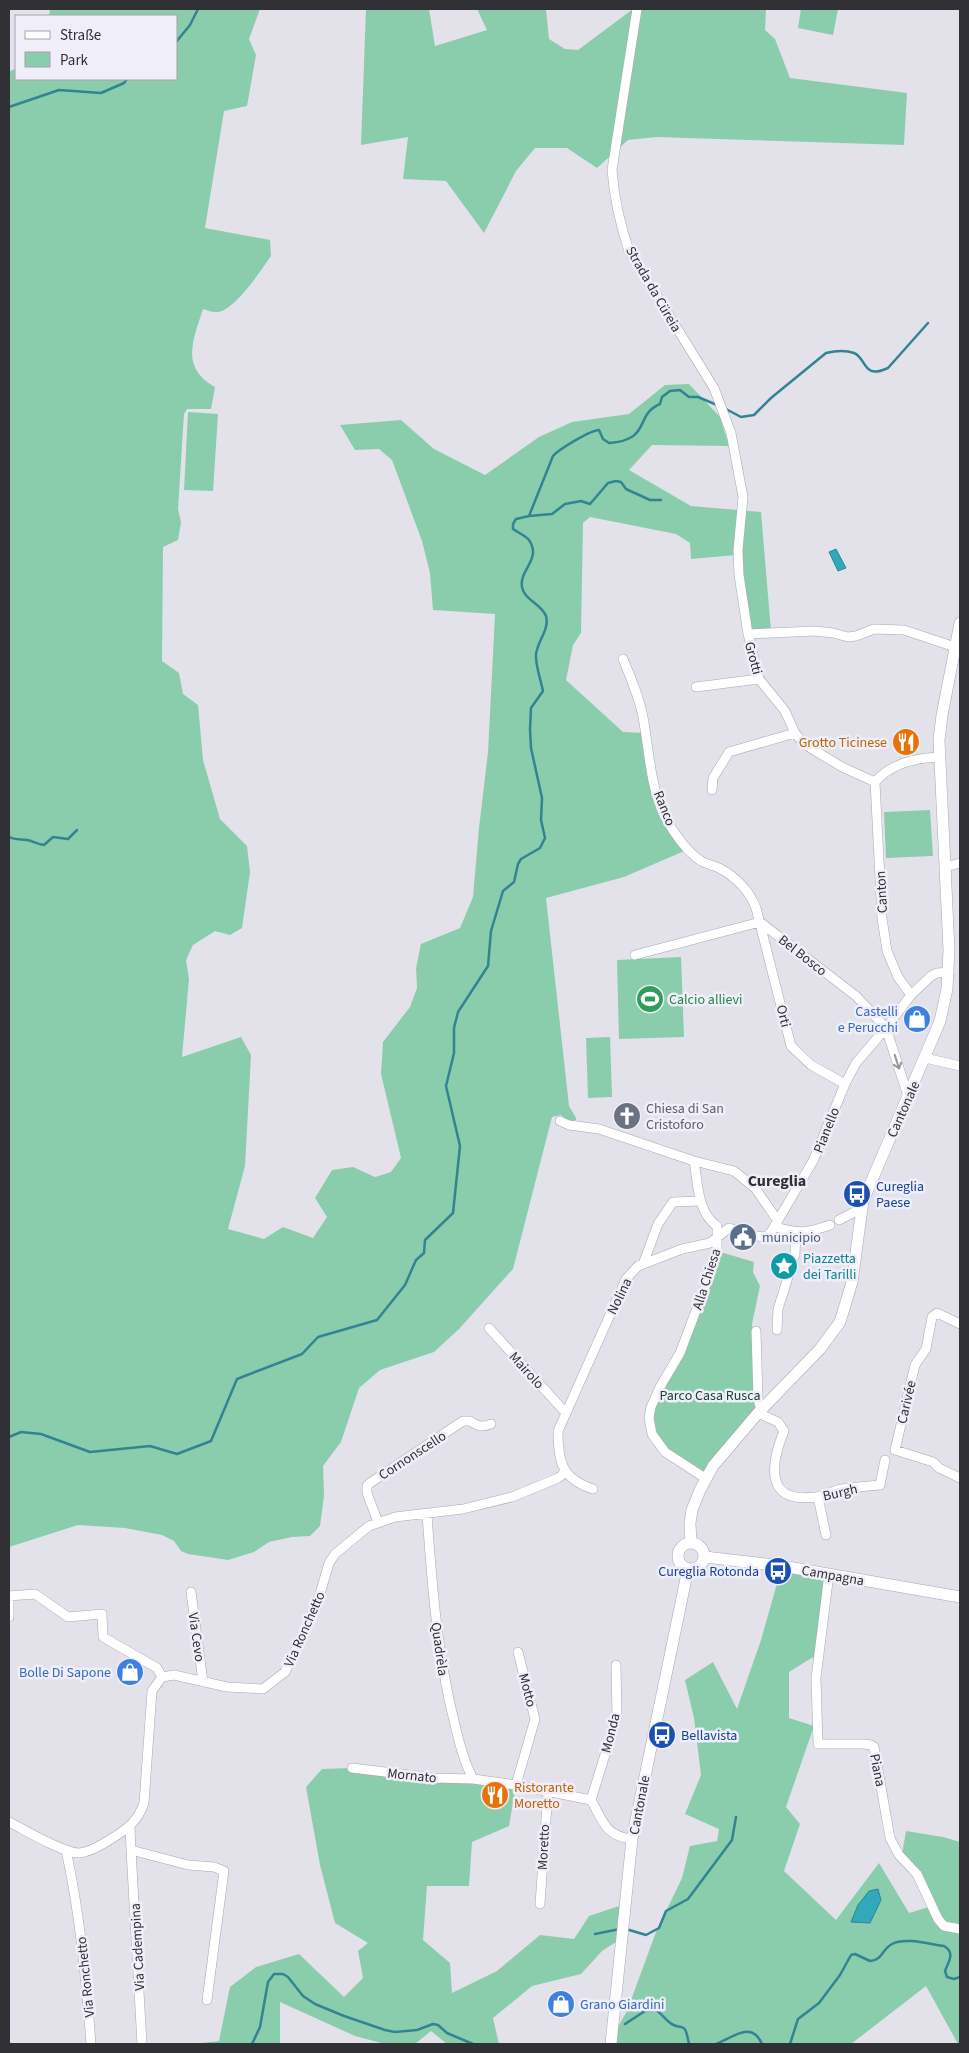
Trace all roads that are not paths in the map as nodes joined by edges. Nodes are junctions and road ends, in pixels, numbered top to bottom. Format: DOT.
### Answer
graph roads {
  1 [pos="636,9"];
  2 [pos="724,411"];
  3 [pos="960,623"];
  4 [pos="748,634"];
  5 [pos="955,647"];
  6 [pos="623,659"];
  7 [pos="759,680"];
  8 [pos="696,686"];
  9 [pos="796,732"];
  10 [pos="938,757"];
  11 [pos="875,782"];
  12 [pos="712,790"];
  13 [pos="960,862"];
  14 [pos="945,867"];
  15 [pos="760,922"];
  16 [pos="635,954"];
  17 [pos="948,972"];
  18 [pos="911,995"];
  19 [pos="886,1028"];
  20 [pos="925,1058"];
  21 [pos="960,1066"];
  22 [pos="844,1084"];
  23 [pos="908,1096"];
  24 [pos="560,1121"];
  25 [pos="694,1161"];
  26 [pos="700,1201"];
  27 [pos="862,1208"];
  28 [pos="839,1220"];
  29 [pos="777,1224"];
  30 [pos="830,1225"];
  31 [pos="796,1233"];
  32 [pos="718,1238"];
  33 [pos="643,1264"];
  34 [pos="960,1324"];
  35 [pos="489,1328"];
  36 [pos="777,1330"];
  37 [pos="756,1331"];
  38 [pos="759,1411"];
  39 [pos="565,1412"];
  40 [pos="491,1424"];
  41 [pos="885,1460"];
  42 [pos="565,1470"];
  43 [pos="706,1478"];
  44 [pos="960,1478"];
  45 [pos="592,1489"];
  46 [pos="818,1497"];
  47 [pos="427,1514"];
  48 [pos="378,1522"];
  49 [pos="826,1535"];
  50 [pos="690,1543"];
  51 [pos="705,1557"];
  52 [pos="688,1569"];
  53 [pos="829,1574"];
  54 [pos="191,1592"];
  55 [pos="960,1598"];
  56 [pos="9,1617"];
  57 [pos="518,1652"];
  58 [pos="616,1664"];
  59 [pos="162,1678"];
  60 [pos="203,1682"];
  61 [pos="352,1768"];
  62 [pos="473,1779"];
  63 [pos="516,1785"];
  64 [pos="548,1791"];
  65 [pos="591,1800"];
  66 [pos="9,1822"];
  67 [pos="130,1827"];
  68 [pos="632,1839"];
  69 [pos="66,1850"];
  70 [pos="131,1850"];
  71 [pos="540,1904"];
  72 [pos="960,1929"];
  73 [pos="207,2000"];
  74 [pos="91,2044"];
  75 [pos="142,2044"];
  76 [pos="611,2044"];
  1 -- 2 [label="street, Strada da Cüreia"];
  2 -- 4 [label="street, Grotti"];
  3 -- 5 [label="street, Cantonale"];
  4 -- 5 [label="street"];
  4 -- 7 [label="street, Grotti"];
  5 -- 10 [label="street, Cantonale"];
  6 -- 15 [label="street, Ranco"];
  7 -- 8 [label="street"];
  7 -- 9 [label="street, Grotti"];
  9 -- 11 [label="street, Grotti"];
  9 -- 12 [label="street"];
  10 -- 11 [label="street"];
  10 -- 14 [label="street, Cantonale"];
  11 -- 18 [label="street, Canton"];
  13 -- 14 [label="street"];
  14 -- 17 [label="street, Cantonale"];
  15 -- 16 [label="street"];
  15 -- 19 [label="street, Bel Bosco"];
  15 -- 22 [label="street, Orti"];
  17 -- 18 [label="street, Pianello"];
  17 -- 20 [label="street, Cantonale"];
  18 -- 19 [label="street, Pianello"];
  19 -- 22 [label="street, Pianello"];
  19 -- 23 [label="street, Bel Bosco, one-way"];
  20 -- 21 [label="street"];
  20 -- 23 [label="street, Cantonale"];
  22 -- 29 [label="street, Pianello"];
  23 -- 27 [label="street, Cantonale"];
  24 -- 25 [label="street"];
  25 -- 26 [label="street, Alla Chiesa"];
  25 -- 29 [label="street"];
  26 -- 32 [label="street, Alla Chiesa"];
  26 -- 33 [label="street"];
  27 -- 28 [label="street"];
  27 -- 38 [label="street, Cantonale"];
  29 -- 31 [label="street"];
  29 -- 32 [label="street, Nolina"];
  30 -- 31 [label="street"];
  31 -- 36 [label="street"];
  32 -- 33 [label="street, Nolina"];
  32 -- 43 [label="street, Alla Chiesa"];
  33 -- 39 [label="street, Nolina"];
  34 -- 44 [label="street, Carivée"];
  35 -- 39 [label="street, Mairolo"];
  37 -- 38 [label="street"];
  38 -- 43 [label="street, Cantonale"];
  38 -- 46 [label="street, Burgh"];
  39 -- 42 [label="street, Nolina"];
  40 -- 48 [label="street, Cornonscello"];
  41 -- 46 [label="street, Burgh"];
  42 -- 45 [label="street"];
  42 -- 47 [label="street"];
  43 -- 50 [label="street, Cantonale"];
  46 -- 49 [label="street"];
  47 -- 48 [label="street"];
  47 -- 62 [label="street, Quadrèla"];
  48 -- 60 [label="street, Via Ronchetto"];
  50 -- 51 [label="street"];
  50 -- 52 [label="street"];
  51 -- 52 [label="street"];
  51 -- 53 [label="street, Campagna"];
  52 -- 68 [label="street, Cantonale"];
  53 -- 55 [label="street, Campagna"];
  53 -- 72 [label="street, Piana"];
  54 -- 60 [label="street, Via Cevo"];
  56 -- 59 [label="street"];
  57 -- 63 [label="street, Motto"];
  58 -- 65 [label="street, Monda"];
  59 -- 60 [label="street, Via Ronchetto"];
  59 -- 67 [label="street"];
  61 -- 62 [label="street, Mornato"];
  62 -- 63 [label="street"];
  63 -- 64 [label="street"];
  64 -- 65 [label="street"];
  64 -- 71 [label="street, Moretto"];
  65 -- 68 [label="street"];
  66 -- 69 [label="street"];
  67 -- 69 [label="street"];
  67 -- 70 [label="street"];
  68 -- 76 [label="street, Cantonale"];
  69 -- 74 [label="street, Via Ronchetto"];
  70 -- 73 [label="street"];
  70 -- 75 [label="street, Via Cadempina"];
}
